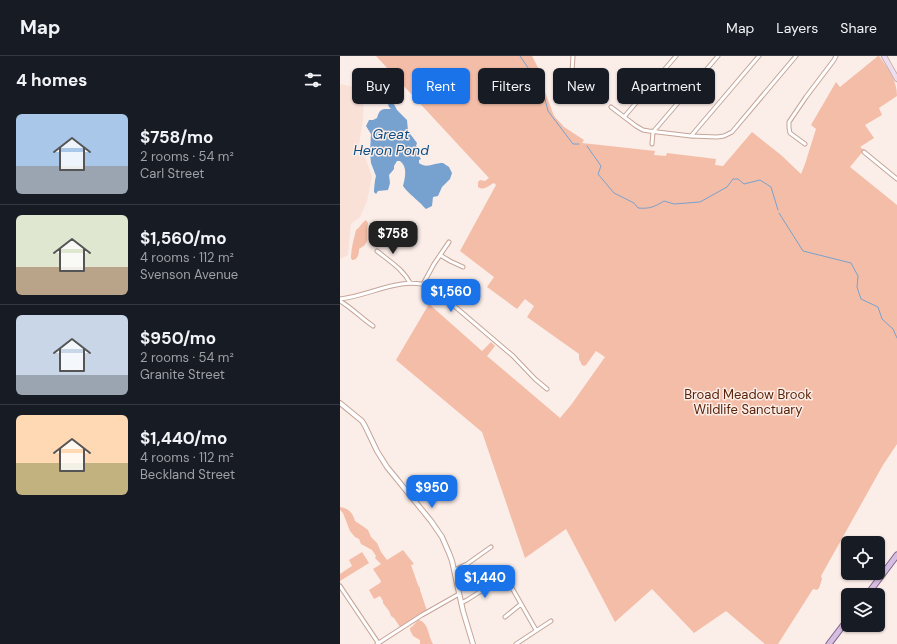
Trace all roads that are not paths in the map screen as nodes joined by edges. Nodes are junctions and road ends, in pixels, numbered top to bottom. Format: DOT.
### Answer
graph roads {
  1 [pos="573,56"];
  2 [pos="676,56"];
  3 [pos="718,56"];
  4 [pos="759,56"];
  5 [pos="796,56"];
  6 [pos="836,56"];
  7 [pos="884,56"];
  8 [pos="572,68"];
  9 [pos="897,79"];
  10 [pos="611,107"];
  11 [pos="624,117"];
  12 [pos="653,132"];
  13 [pos="691,136"];
  14 [pos="652,144"];
  15 [pos="805,144"];
  16 [pos="864,152"];
  17 [pos="897,179"];
  18 [pos="449,242"];
  19 [pos="377,251"];
  20 [pos="440,255"];
  21 [pos="463,267"];
  22 [pos="410,283"];
  23 [pos="423,284"];
  24 [pos="340,300"];
  25 [pos="373,326"];
  26 [pos="547,389"];
  27 [pos="340,403"];
  28 [pos="491,547"];
  29 [pos="897,555"];
  30 [pos="454,570"];
  31 [pos="340,586"];
  32 [pos="871,588"];
  33 [pos="459,594"];
  34 [pos="461,603"];
  35 [pos="521,604"];
  36 [pos="505,617"];
  37 [pos="551,621"];
  38 [pos="841,628"];
  39 [pos="536,630"];
  40 [pos="378,644"];
  41 [pos="472,644"];
  42 [pos="516,644"];
  43 [pos="829,644"];
  1 -- 8 [label="street"];
  2 -- 11 [label="street"];
  3 -- 12 [label="street"];
  4 -- 13 [label="street"];
  5 -- 13 [label="street"];
  6 -- 15 [label="street"];
  7 -- 9 [label="main road"];
  10 -- 11 [label="street"];
  11 -- 12 [label="street"];
  12 -- 13 [label="street"];
  12 -- 14 [label="street"];
  16 -- 17 [label="street"];
  18 -- 20 [label="street"];
  19 -- 22 [label="street"];
  20 -- 21 [label="street"];
  20 -- 23 [label="street"];
  22 -- 23 [label="street"];
  22 -- 24 [label="street"];
  23 -- 26 [label="street"];
  24 -- 25 [label="street"];
  27 -- 30 [label="street"];
  28 -- 30 [label="street"];
  29 -- 32 [label="main road"];
  30 -- 33 [label="street"];
  31 -- 40 [label="street"];
  33 -- 34 [label="street"];
  33 -- 40 [label="street"];
  34 -- 35 [label="street"];
  34 -- 41 [label="street"];
  35 -- 36 [label="street"];
  35 -- 39 [label="street"];
  37 -- 39 [label="street"];
  38 -- 43 [label="main road"];
  39 -- 42 [label="street"];
}
